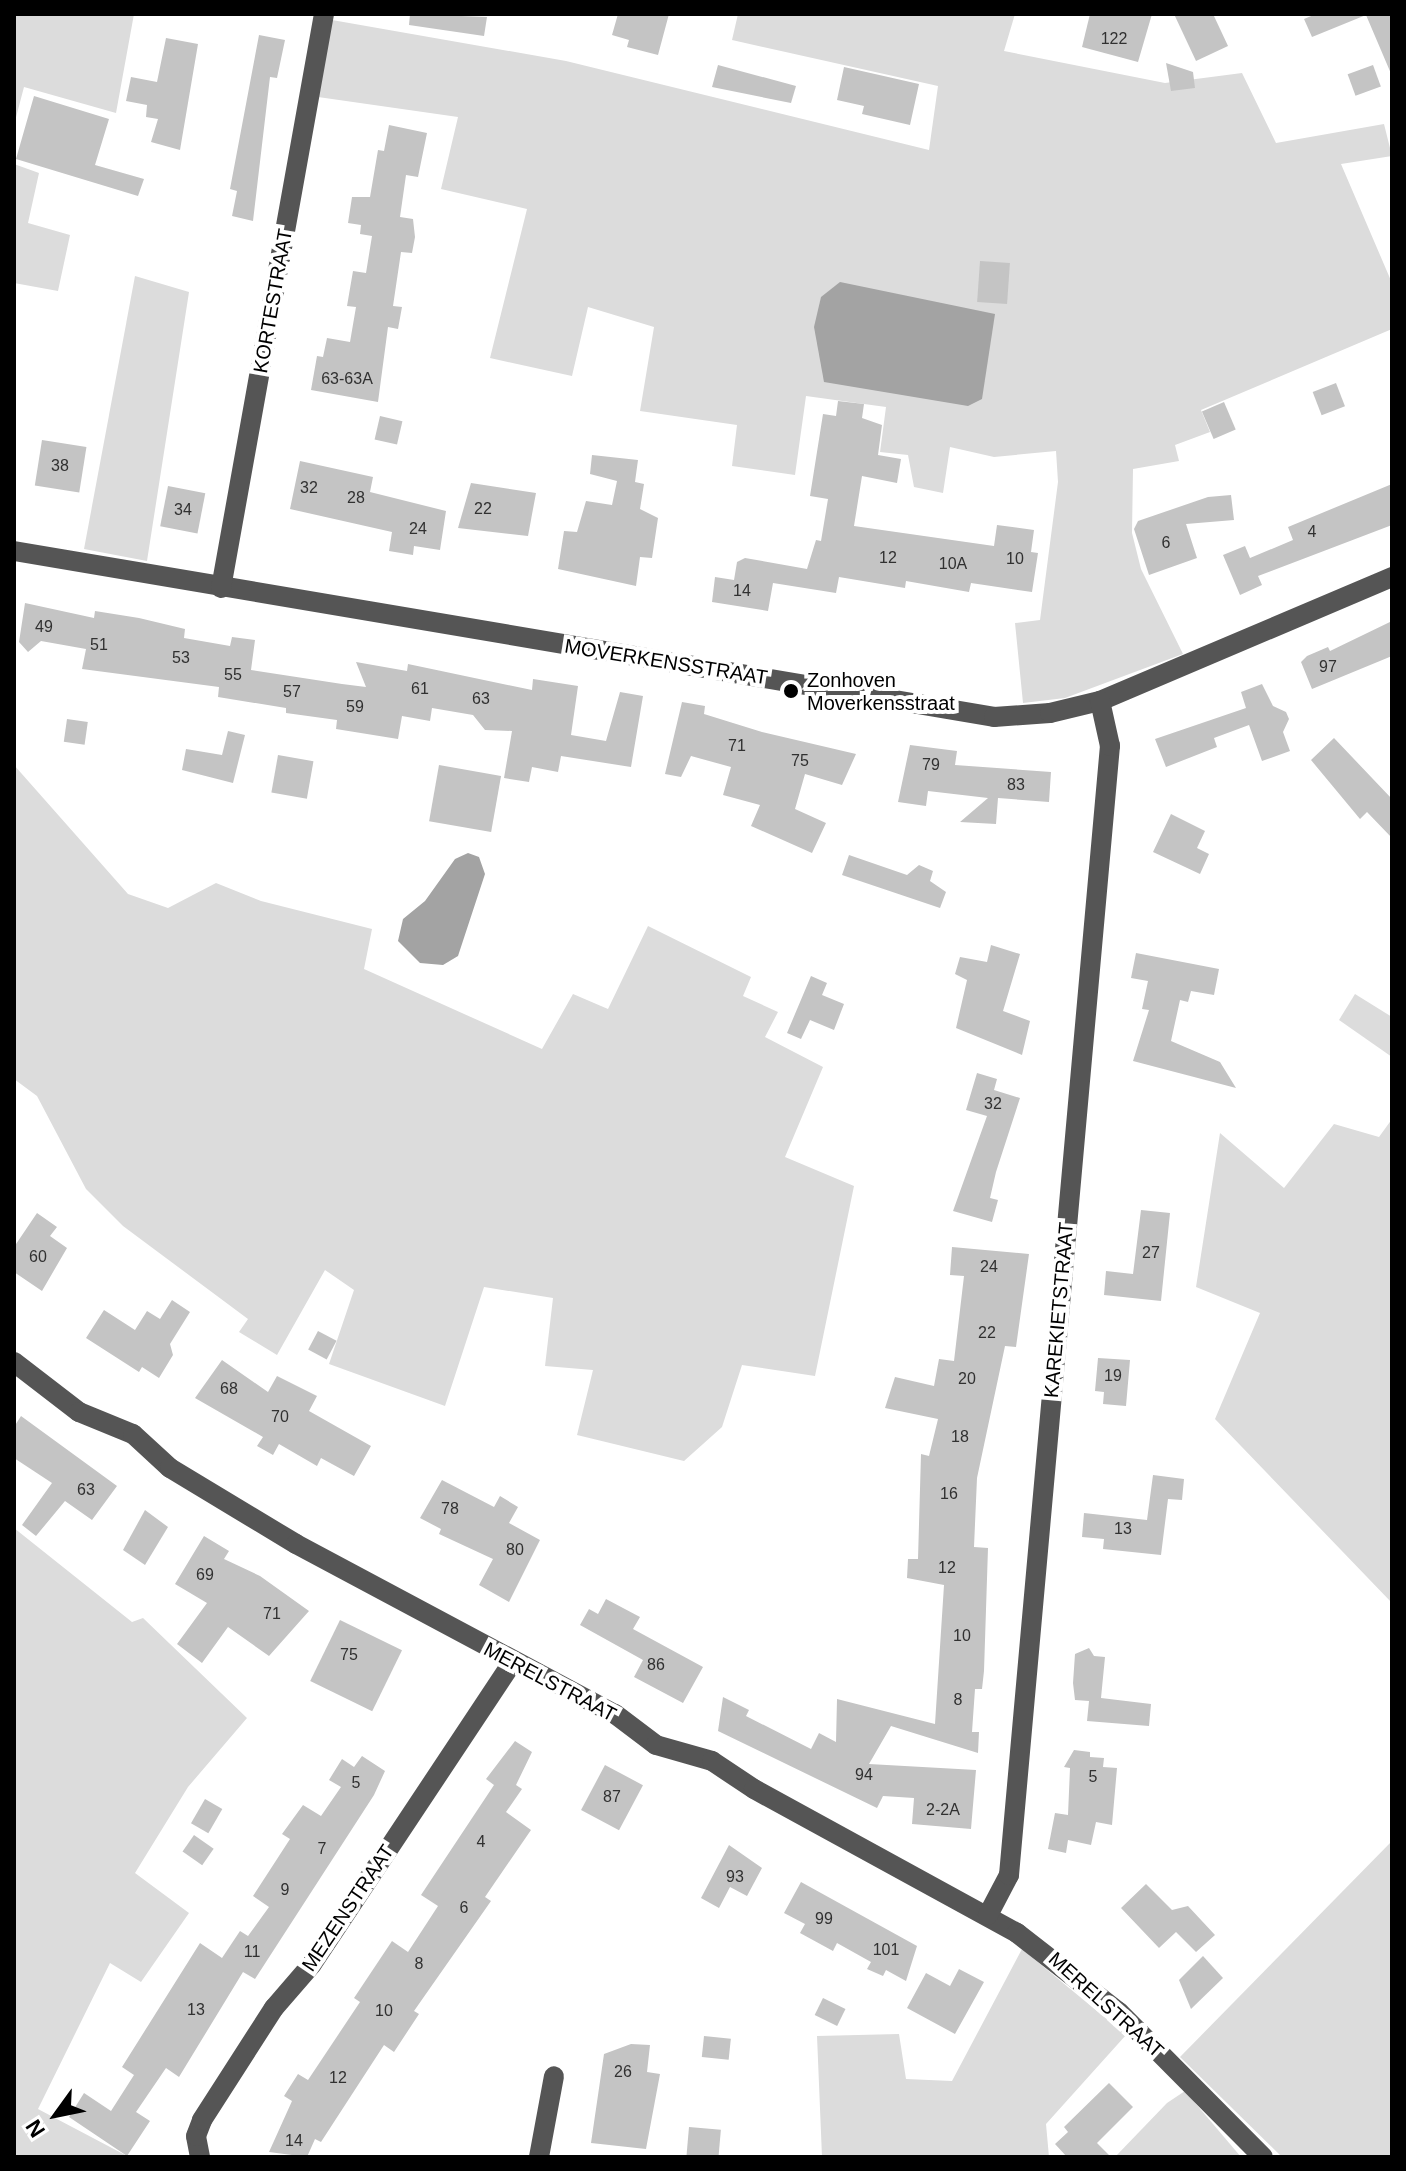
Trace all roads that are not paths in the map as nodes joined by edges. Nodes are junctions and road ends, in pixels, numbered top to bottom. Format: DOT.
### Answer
graph roads {
  1 [pos="324,14"];
  2 [pos="14,551"];
  3 [pos="1392,577"];
  4 [pos="221,588"];
  5 [pos="1100,701"];
  6 [pos="14,1362"];
  7 [pos="513,1662"];
  8 [pos="988,1915"];
  9 [pos="554,2076"];
  10 [pos="200,2157"];
  11 [pos="539,2157"];
  12 [pos="1263,2157"];
  1 -- 4 [label="street, KORTESTRAAT"];
  2 -- 4 [label="street, MOVERKENSSTRAAT"];
  3 -- 5 [label="street, MOVERKENSSTRAAT"];
  4 -- 5 [label="street, MOVERKENSSTRAAT"];
  5 -- 8 [label="street, KAREKIETSTRAAT"];
  6 -- 7 [label="street, MERELSTRAAT"];
  7 -- 8 [label="street, MERELSTRAAT"];
  7 -- 10 [label="street, MEZENSTRAAT"];
  8 -- 12 [label="street, MERELSTRAAT"];
  9 -- 11 [label="street"];
}
